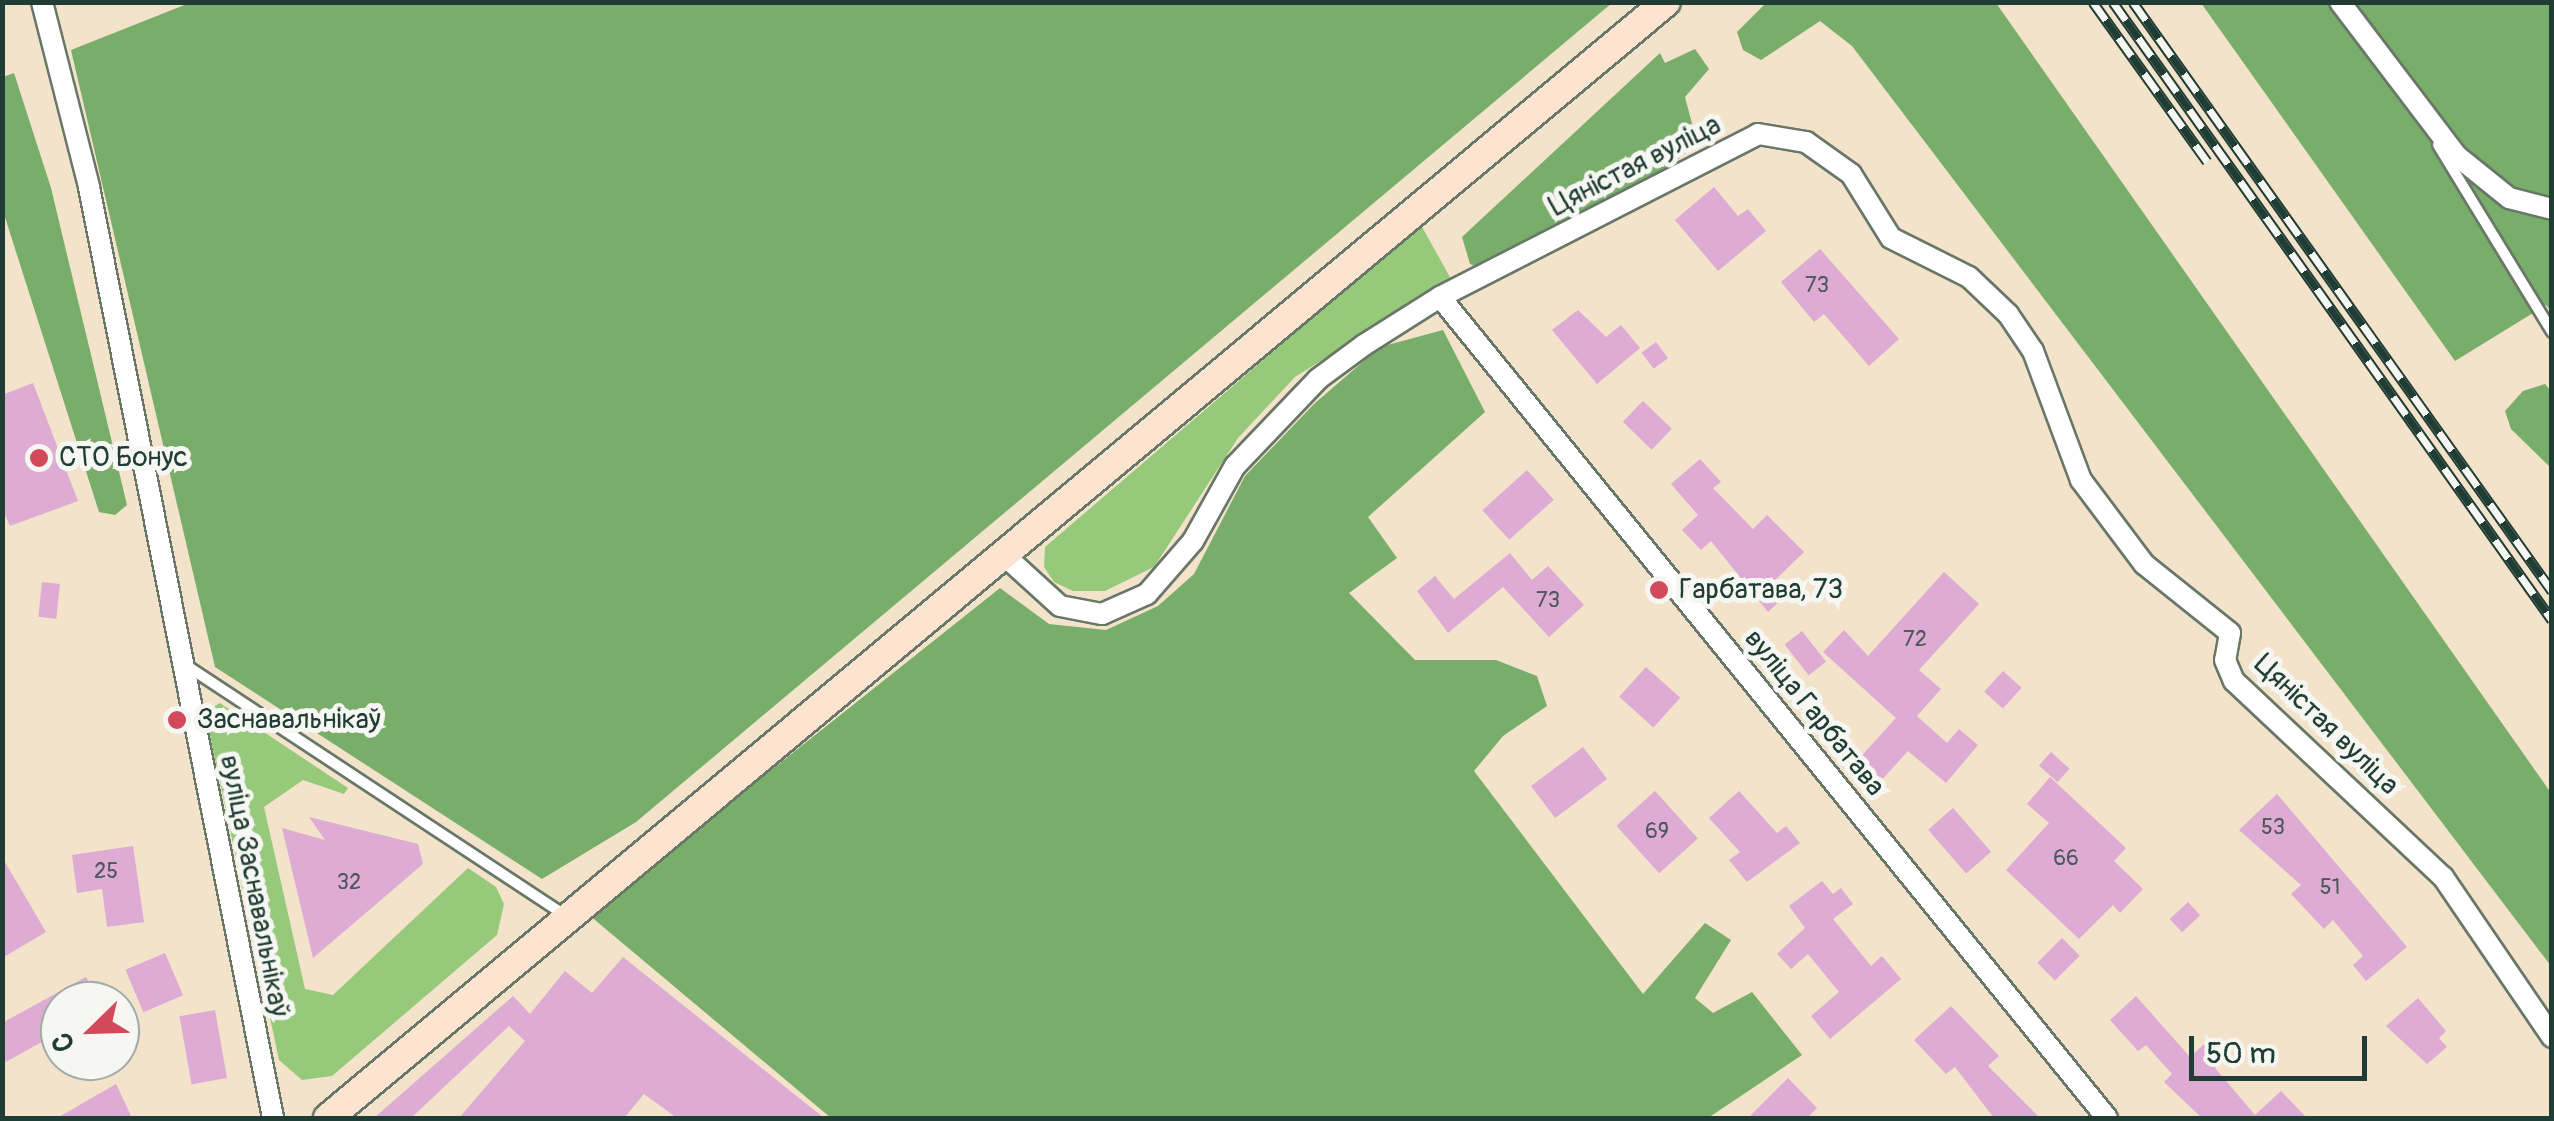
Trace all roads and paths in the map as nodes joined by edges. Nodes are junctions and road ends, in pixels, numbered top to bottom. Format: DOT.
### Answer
graph roads {
  1 [pos="42,2"];
  2 [pos="1666,2"];
  3 [pos="2340,2"];
  4 [pos="2418,112"];
  5 [pos="2552,210"];
  6 [pos="1440,296"];
  7 [pos="2552,332"];
  8 [pos="1005,556"];
  9 [pos="182,664"];
  10 [pos="566,916"];
  11 [pos="2552,1037"];
  12 [pos="2097,1114"];
  13 [pos="272,1118"];
  14 [pos="328,1118"];
  1 -- 9 [label="street, вуліца Заснавальнікаў"];
  2 -- 8 [label="main road"];
  3 -- 4 [label="street"];
  4 -- 5 [label="street"];
  4 -- 7 [label="lane"];
  6 -- 8 [label="street, Цяністая вуліца"];
  6 -- 11 [label="street, Цяністая вуліца"];
  6 -- 12 [label="street, вуліца Гарбатава"];
  8 -- 10 [label="main road"];
  9 -- 10 [label="lane"];
  9 -- 13 [label="street, вуліца Заснавальнікаў"];
  10 -- 14 [label="main road"];
}
